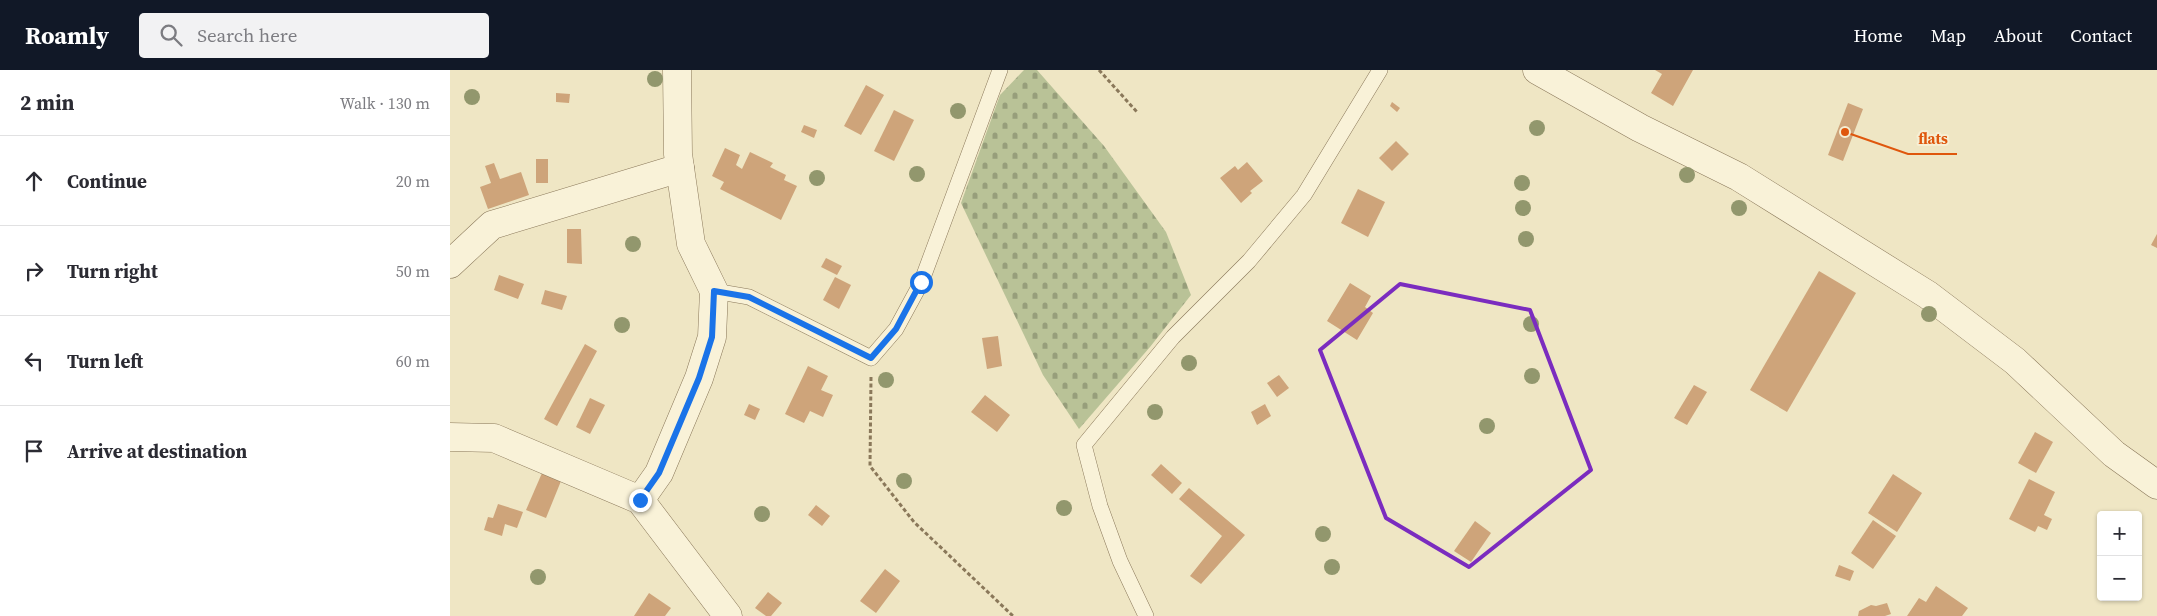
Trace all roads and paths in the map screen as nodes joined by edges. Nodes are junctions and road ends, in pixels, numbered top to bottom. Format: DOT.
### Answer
graph roads {
  1 [pos="678,70"];
  2 [pos="1000,70"];
  3 [pos="1099,70"];
  4 [pos="1380,70"];
  5 [pos="1538,70"];
  6 [pos="1138,112"];
  7 [pos="680,168"];
  8 [pos="450,264"];
  9 [pos="714,291"];
  10 [pos="871,358"];
  11 [pos="450,437"];
  12 [pos="2157,485"];
  13 [pos="640,500"];
  14 [pos="728,616"];
  15 [pos="1013,616"];
  16 [pos="1146,616"];
  1 -- 7 [label="street"];
  2 -- 10 [label="lane"];
  3 -- 6 [label="path"];
  4 -- 16 [label="lane"];
  5 -- 12 [label="street"];
  7 -- 8 [label="street"];
  7 -- 9 [label="street"];
  9 -- 10 [label="lane"];
  9 -- 13 [label="street"];
  10 -- 15 [label="path"];
  11 -- 13 [label="street"];
  13 -- 14 [label="street"];
}
